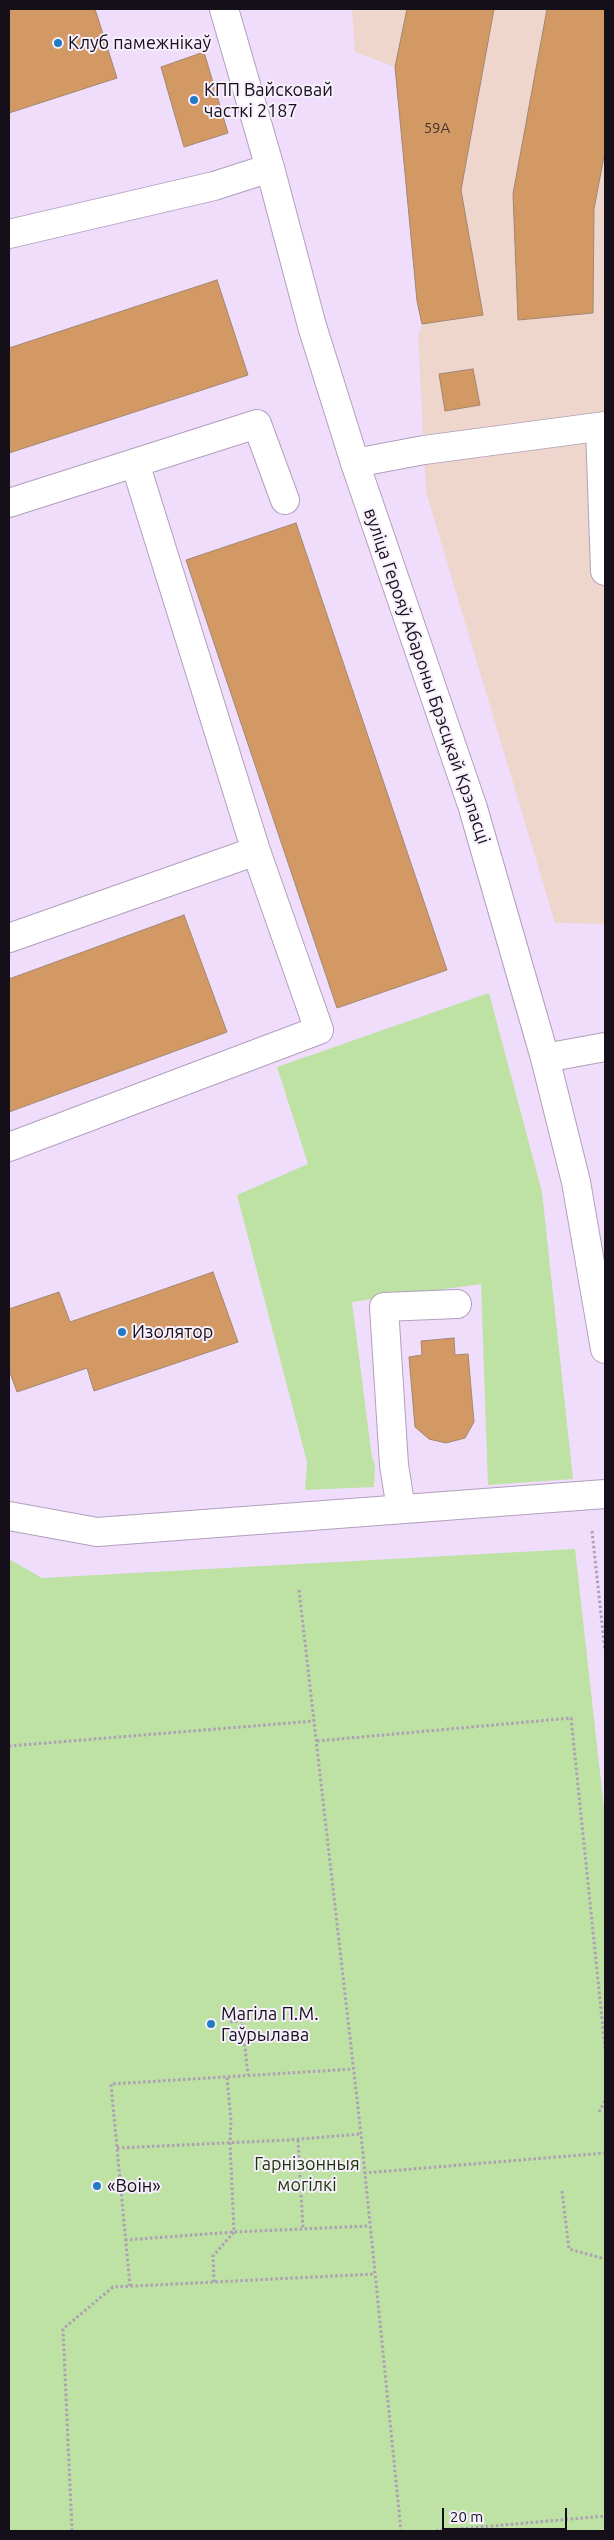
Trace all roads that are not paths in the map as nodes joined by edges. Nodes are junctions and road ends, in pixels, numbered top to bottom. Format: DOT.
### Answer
graph roads {
  1 [pos="224,9"];
  2 [pos="270,168"];
  3 [pos="9,234"];
  4 [pos="603,427"];
  5 [pos="135,463"];
  6 [pos="355,463"];
  7 [pos="284,500"];
  8 [pos="9,503"];
  9 [pos="605,571"];
  10 [pos="256,851"];
  11 [pos="9,938"];
  12 [pos="605,1047"];
  13 [pos="545,1058"];
  14 [pos="9,1147"];
  15 [pos="457,1304"];
  16 [pos="605,1348"];
  17 [pos="597,1495"];
  18 [pos="401,1509"];
  19 [pos="9,1516"];
  1 -- 2 [label="main road, вуліца Герояў Абароны Брэсцкай Крэпасці"];
  2 -- 3 [label="main road"];
  2 -- 6 [label="main road, вуліца Герояў Абароны Брэсцкай Крэпасці"];
  4 -- 6 [label="main road"];
  4 -- 9 [label="main road"];
  5 -- 7 [label="main road"];
  5 -- 8 [label="main road"];
  5 -- 10 [label="main road"];
  6 -- 13 [label="main road, вуліца Герояў Абароны Брэсцкай Крэпасці"];
  10 -- 11 [label="main road"];
  10 -- 14 [label="main road"];
  12 -- 13 [label="main road"];
  13 -- 16 [label="main road, вуліца Герояў Абароны Брэсцкай Крэпасці"];
  15 -- 18 [label="main road"];
  17 -- 18 [label="main road"];
  18 -- 19 [label="main road"];
}
